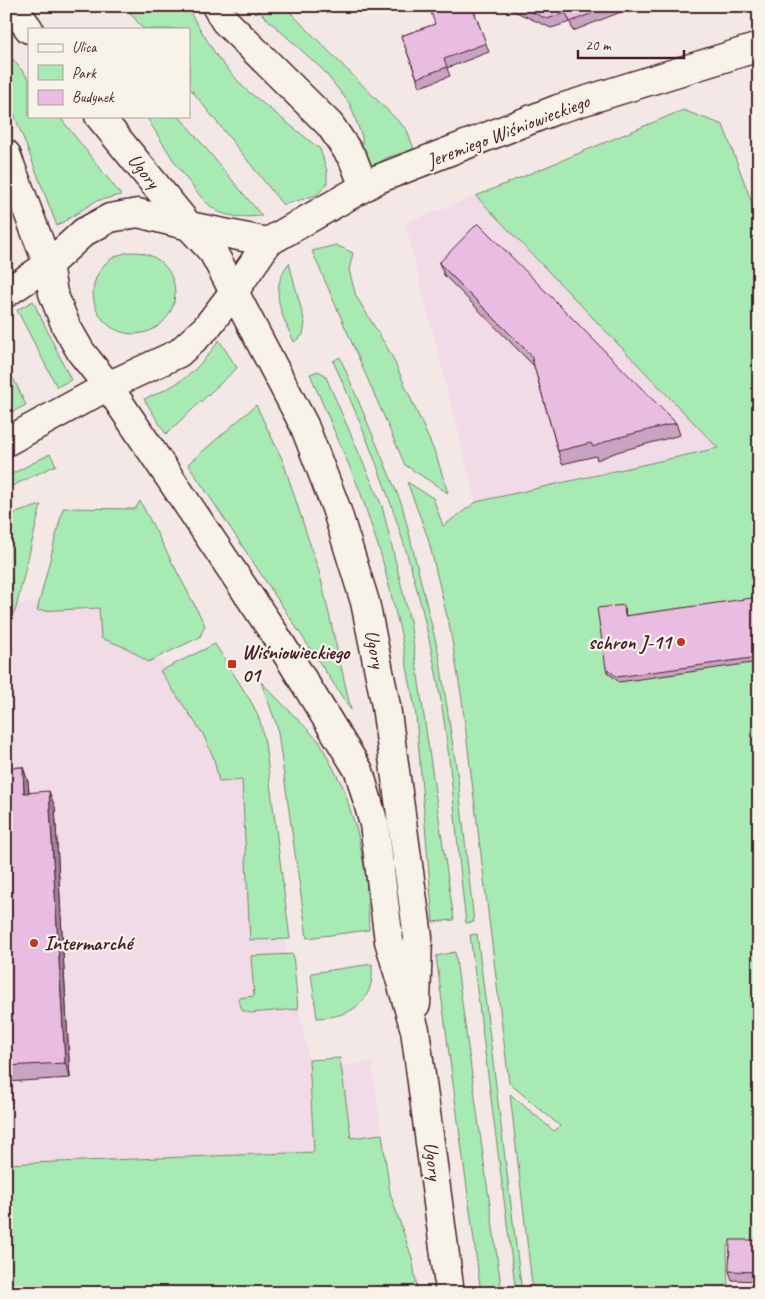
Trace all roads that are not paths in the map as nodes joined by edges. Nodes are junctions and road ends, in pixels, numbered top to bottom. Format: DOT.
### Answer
graph roads {
  1 [pos="12,6"];
  2 [pos="216,6"];
  3 [pos="28,28"];
  4 [pos="759,47"];
  5 [pos="101,118"];
  6 [pos="6,154"];
  7 [pos="364,187"];
  8 [pos="188,226"];
  9 [pos="268,242"];
  10 [pos="48,264"];
  11 [pos="6,293"];
  12 [pos="233,293"];
  13 [pos="108,386"];
  14 [pos="6,442"];
  15 [pos="415,1030"];
  16 [pos="450,1293"];
  1 -- 3 [label="street"];
  2 -- 7 [label="street"];
  4 -- 7 [label="street, Jeremiego Wiśniowieckiego"];
  5 -- 8 [label="street, Ugory"];
  6 -- 10 [label="street"];
  7 -- 9 [label="street, Jeremiego Wiśniowieckiego"];
  8 -- 9 [label="street"];
  8 -- 10 [label="street"];
  8 -- 12 [label="street"];
  9 -- 12 [label="street, Jeremiego Wiśniowieckiego"];
  10 -- 11 [label="street"];
  10 -- 13 [label="street"];
  12 -- 13 [label="street"];
  12 -- 15 [label="street, Ugory"];
  13 -- 14 [label="street"];
  13 -- 15 [label="street, Ugory"];
  15 -- 16 [label="street, Ugory"];
}
